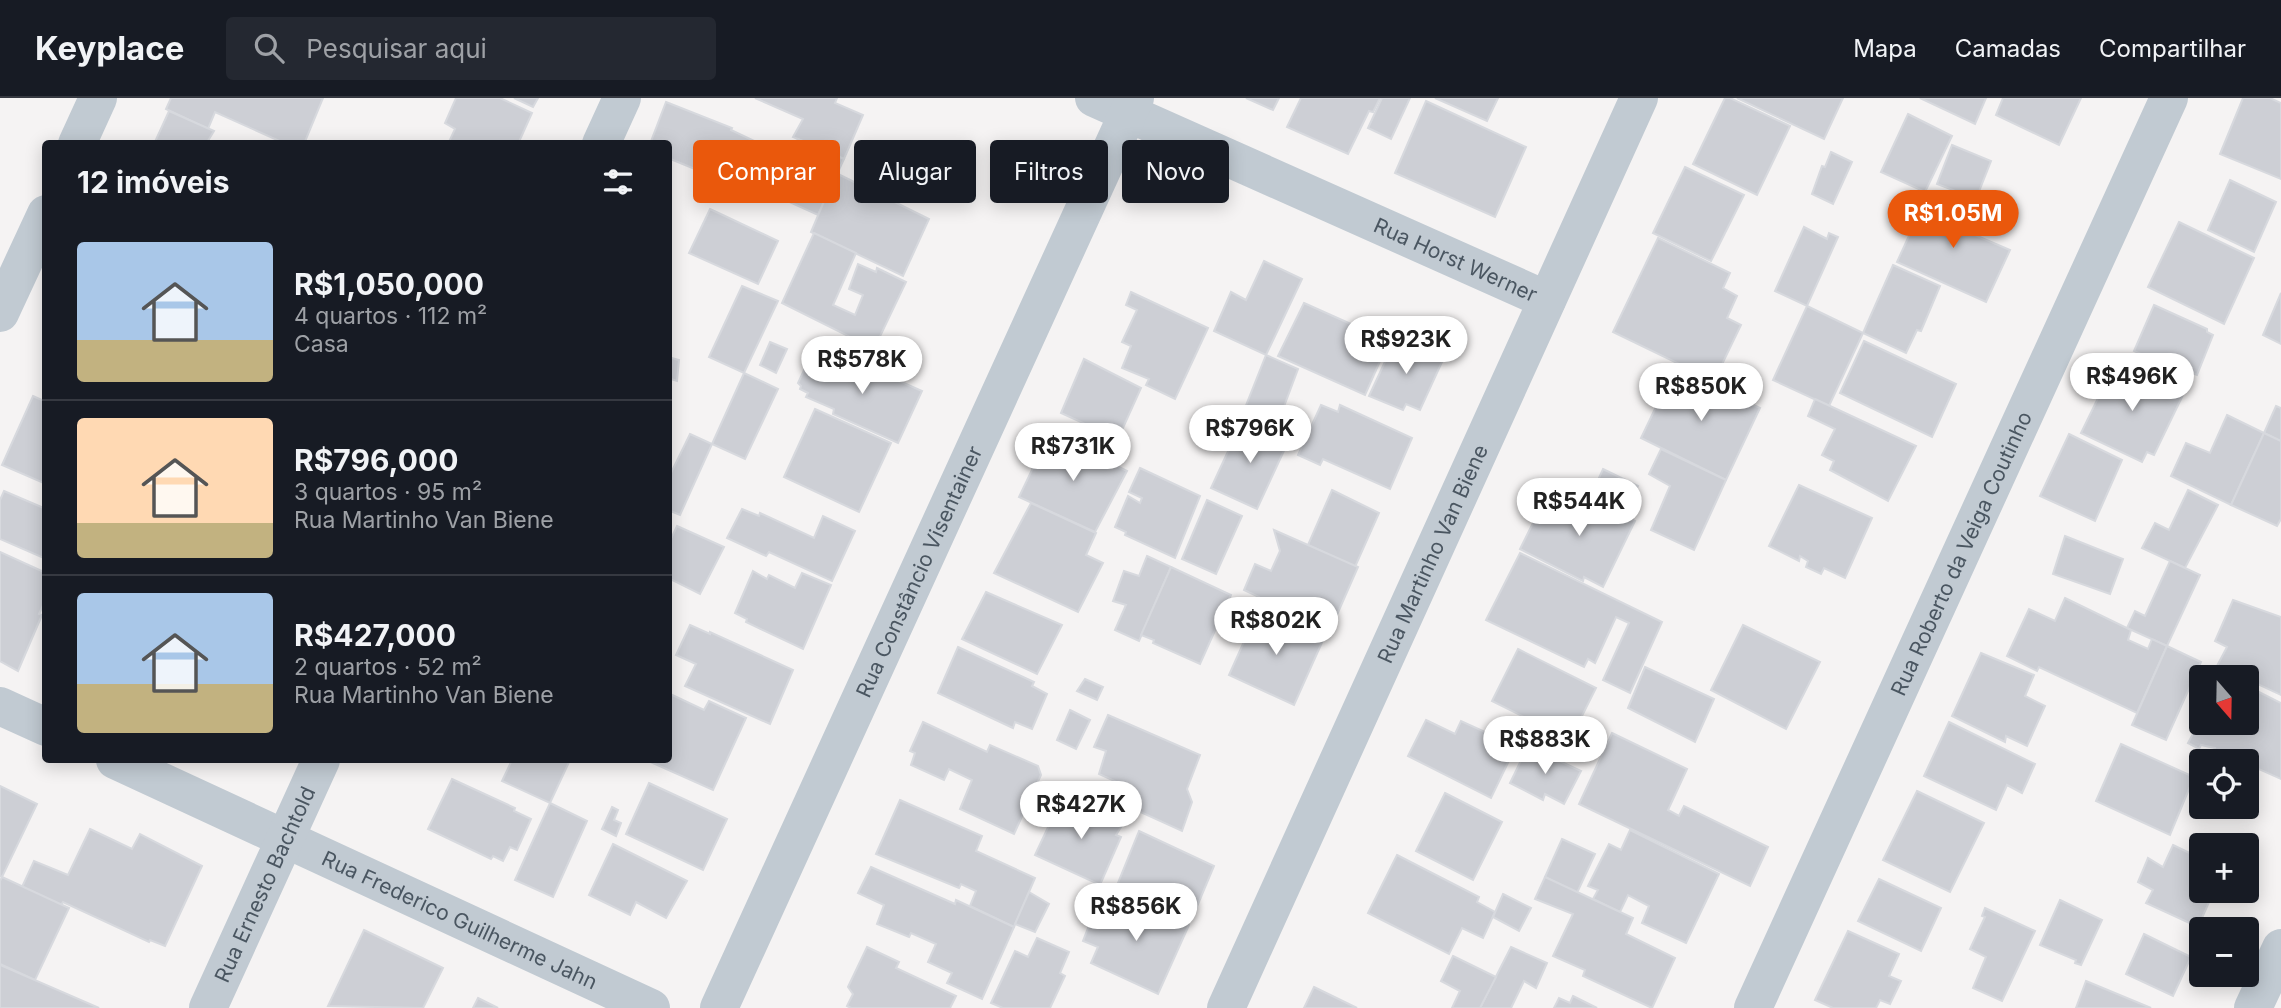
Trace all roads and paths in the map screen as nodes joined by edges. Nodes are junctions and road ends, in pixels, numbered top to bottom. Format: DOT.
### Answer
graph roads {
  1 [pos="98,98"];
  2 [pos="622,98"];
  3 [pos="1094,98"];
  4 [pos="1639,98"];
  5 [pos="2169,98"];
  6 [pos="1132,106"];
  7 [pos="80,140"];
  8 [pos="603,140"];
  9 [pos="42,223"];
  10 [pos="1547,300"];
  11 [pos="0,313"];
  12 [pos="0,706"];
  13 [pos="42,725"];
  14 [pos="122,763"];
  15 [pos="320,763"];
  16 [pos="285,838"];
  17 [pos="2281,948"];
  18 [pos="208,1008"];
  19 [pos="651,1008"];
  20 [pos="719,1008"];
  21 [pos="1226,1008"];
  22 [pos="1753,1008"];
  23 [pos="2253,1008"];
  1 -- 7 [label="street"];
  2 -- 8 [label="street"];
  3 -- 6 [label="street, Rua Horst Werner"];
  4 -- 10 [label="street, Rua Martinho Van Biene"];
  5 -- 22 [label="street, Rua Roberto da Veiga Coutinho"];
  6 -- 10 [label="street, Rua Horst Werner"];
  6 -- 20 [label="street, Rua Constâncio Visentainer"];
  9 -- 11 [label="street"];
  10 -- 21 [label="street, Rua Martinho Van Biene"];
  12 -- 13 [label="street"];
  14 -- 16 [label="street, Rua Frederico Guilherme Jahn"];
  15 -- 16 [label="street, Rua Ernesto Bachtold"];
  16 -- 18 [label="street, Rua Ernesto Bachtold"];
  16 -- 19 [label="street, Rua Frederico Guilherme Jahn"];
  17 -- 23 [label="street"];
}
